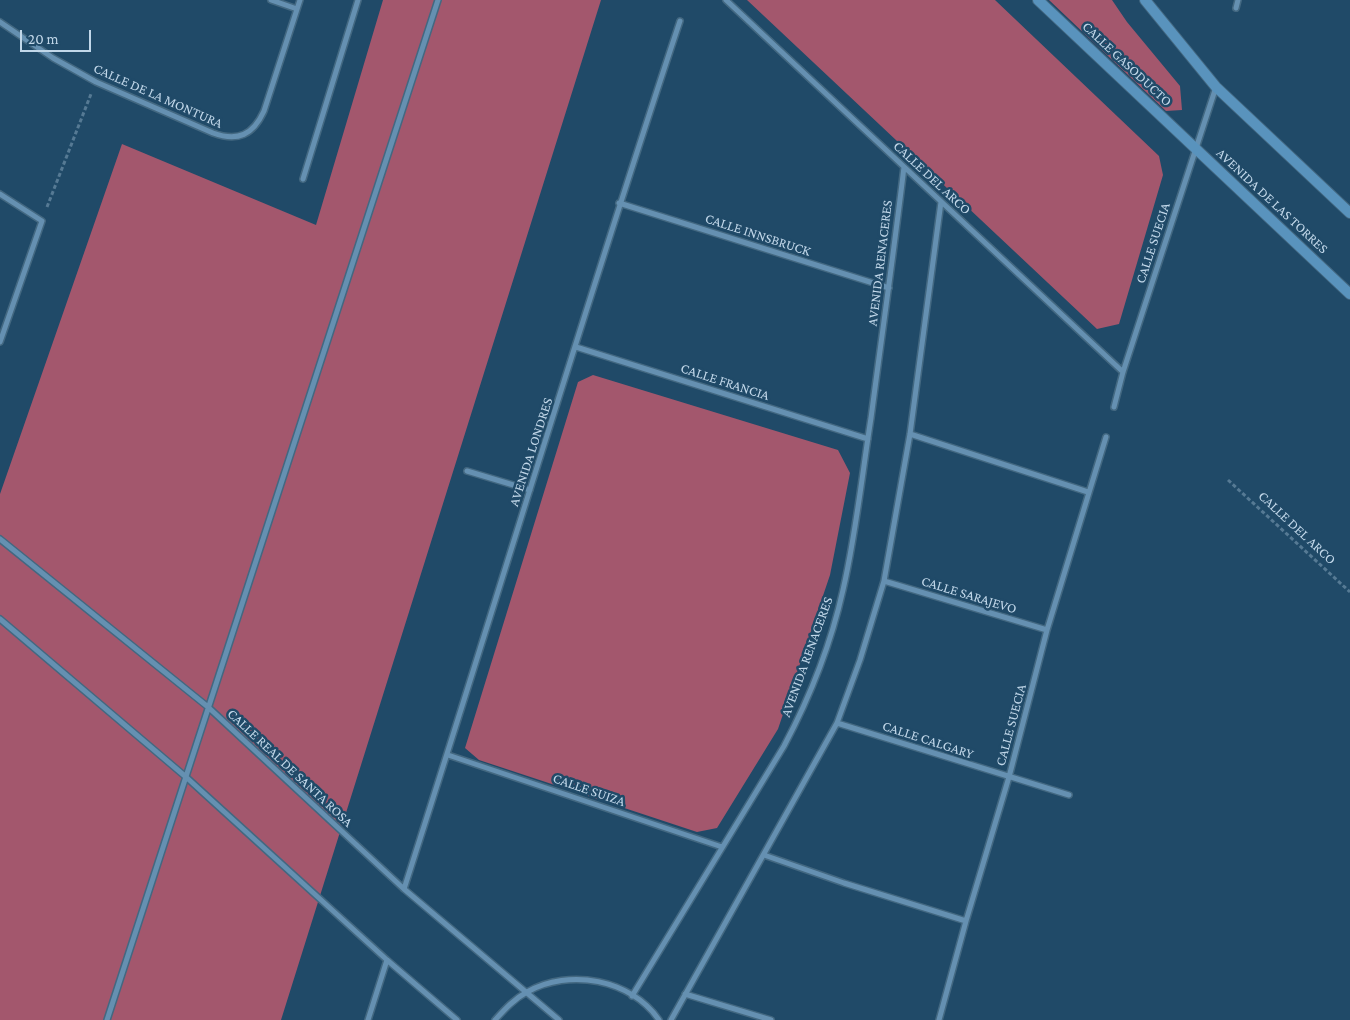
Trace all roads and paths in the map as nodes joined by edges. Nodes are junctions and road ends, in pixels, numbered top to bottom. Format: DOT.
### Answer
graph roads {
  1 [pos="271,0"];
  2 [pos="300,0"];
  3 [pos="358,0"];
  4 [pos="438,0"];
  5 [pos="726,0"];
  6 [pos="1038,0"];
  7 [pos="1145,0"];
  8 [pos="1238,0"];
  9 [pos="1236,8"];
  10 [pos="297,9"];
  11 [pos="680,21"];
  12 [pos="0,22"];
  13 [pos="96,82"];
  14 [pos="1216,87"];
  15 [pos="1196,149"];
  16 [pos="904,166"];
  17 [pos="303,179"];
  18 [pos="0,194"];
  19 [pos="941,202"];
  20 [pos="620,203"];
  21 [pos="1350,213"];
  22 [pos="42,221"];
  23 [pos="889,288"];
  24 [pos="1350,294"];
  25 [pos="0,342"];
  26 [pos="576,347"];
  27 [pos="1123,372"];
  28 [pos="1114,407"];
  29 [pos="910,434"];
  30 [pos="1106,437"];
  31 [pos="868,439"];
  32 [pos="467,471"];
  33 [pos="1228,480"];
  34 [pos="530,490"];
  35 [pos="1088,492"];
  36 [pos="0,539"];
  37 [pos="884,581"];
  38 [pos="1350,592"];
  39 [pos="0,619"];
  40 [pos="1047,630"];
  41 [pos="208,707"];
  42 [pos="837,723"];
  43 [pos="448,755"];
  44 [pos="186,777"];
  45 [pos="1009,777"];
  46 [pos="1069,795"];
  47 [pos="722,847"];
  48 [pos="764,855"];
  49 [pos="404,889"];
  50 [pos="966,921"];
  51 [pos="387,960"];
  52 [pos="527,992"];
  53 [pos="685,994"];
  54 [pos="632,996"];
  55 [pos="107,1020"];
  56 [pos="368,1020"];
  57 [pos="457,1020"];
  58 [pos="495,1020"];
  59 [pos="559,1020"];
  60 [pos="659,1020"];
  61 [pos="671,1020"];
  62 [pos="771,1020"];
  63 [pos="939,1020"];
  1 -- 10 [label="street"];
  2 -- 10 [label="street"];
  3 -- 17 [label="street"];
  4 -- 41 [label="street"];
  5 -- 16 [label="street, CALLE DEL ARCO"];
  6 -- 15 [label="street, CALLE GASODUCTO"];
  7 -- 14 [label="street"];
  8 -- 9 [label="street"];
  10 -- 13 [label="street, CALLE DE LA MONTURA"];
  11 -- 20 [label="street, AVENIDA LONDRES"];
  12 -- 13 [label="street, CALLE DE LA MONTURA"];
  13 -- 22 [label="path"];
  14 -- 15 [label="street, CALLE SUECIA"];
  14 -- 21 [label="street"];
  15 -- 24 [label="street, AVENIDA DE LAS TORRES"];
  15 -- 27 [label="street, CALLE SUECIA"];
  16 -- 19 [label="street, CALLE DEL ARCO"];
  16 -- 23 [label="street, AVENIDA RENACERES"];
  18 -- 22 [label="street"];
  19 -- 27 [label="street, CALLE DEL ARCO"];
  19 -- 29 [label="street"];
  20 -- 23 [label="street, CALLE INNSBRUCK"];
  20 -- 26 [label="street, AVENIDA LONDRES"];
  22 -- 25 [label="street"];
  23 -- 31 [label="street, AVENIDA RENACERES"];
  26 -- 31 [label="street, CALLE FRANCIA"];
  26 -- 34 [label="street, AVENIDA LONDRES"];
  27 -- 28 [label="street, CALLE SUECIA"];
  29 -- 35 [label="street"];
  29 -- 37 [label="street"];
  30 -- 35 [label="street, CALLE SUECIA"];
  31 -- 47 [label="street, AVENIDA RENACERES"];
  32 -- 34 [label="street"];
  33 -- 38 [label="path, CALLE DEL ARCO"];
  34 -- 43 [label="street, AVENIDA LONDRES"];
  35 -- 40 [label="street, CALLE SUECIA"];
  36 -- 41 [label="street, CALLE REAL DE SANTA ROSA"];
  37 -- 40 [label="street, CALLE SARAJEVO"];
  37 -- 42 [label="street"];
  39 -- 44 [label="street"];
  40 -- 45 [label="street, CALLE SUECIA"];
  41 -- 44 [label="street"];
  41 -- 49 [label="street, CALLE REAL DE SANTA ROSA"];
  42 -- 45 [label="street, CALLE CALGARY"];
  42 -- 48 [label="street"];
  43 -- 47 [label="street, CALLE SUIZA"];
  43 -- 49 [label="street, AVENIDA LONDRES"];
  44 -- 51 [label="street"];
  44 -- 55 [label="street"];
  45 -- 46 [label="street, CALLE CALGARY"];
  45 -- 50 [label="street, CALLE SUECIA"];
  47 -- 54 [label="street, AVENIDA RENACERES"];
  48 -- 50 [label="street"];
  48 -- 53 [label="street"];
  49 -- 52 [label="street, CALLE REAL DE SANTA ROSA"];
  50 -- 63 [label="street, CALLE SUECIA"];
  51 -- 56 [label="street"];
  51 -- 57 [label="street"];
  52 -- 54 [label="street"];
  52 -- 58 [label="street"];
  52 -- 59 [label="street, CALLE REAL DE SANTA ROSA"];
  53 -- 61 [label="street"];
  53 -- 62 [label="street"];
  54 -- 60 [label="street"];
}
